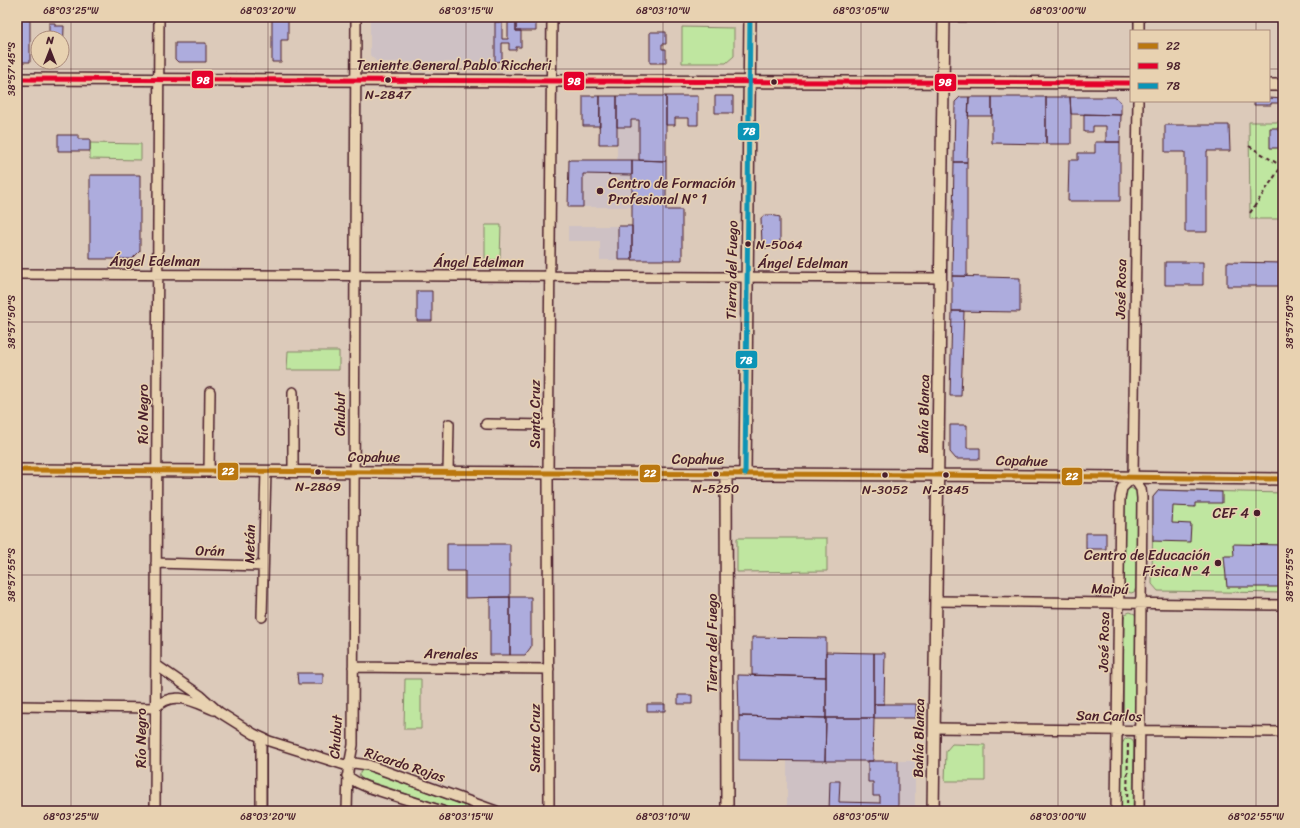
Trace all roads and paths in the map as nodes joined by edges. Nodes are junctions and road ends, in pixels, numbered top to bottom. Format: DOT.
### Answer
graph roads {
  1 [pos="159,17"];
  2 [pos="356,17"];
  3 [pos="552,17"];
  4 [pos="750,17"];
  5 [pos="944,17"];
  6 [pos="1139,17"];
  7 [pos="1139,30"];
  8 [pos="17,79"];
  9 [pos="159,79"];
  10 [pos="356,80"];
  11 [pos="551,81"];
  12 [pos="749,82"];
  13 [pos="943,82"];
  14 [pos="1130,83"];
  15 [pos="1270,85"];
  16 [pos="1283,85"];
  17 [pos="1138,102"];
  18 [pos="1249,146"];
  19 [pos="1283,166"];
  20 [pos="1250,213"];
  21 [pos="17,274"];
  22 [pos="158,275"];
  23 [pos="355,275"];
  24 [pos="550,276"];
  25 [pos="747,277"];
  26 [pos="941,278"];
  27 [pos="210,392"];
  28 [pos="293,392"];
  29 [pos="449,424"];
  30 [pos="486,424"];
  31 [pos="549,424"];
  32 [pos="17,470"];
  33 [pos="157,471"];
  34 [pos="209,471"];
  35 [pos="266,471"];
  36 [pos="293,472"];
  37 [pos="354,472"];
  38 [pos="448,472"];
  39 [pos="548,473"];
  40 [pos="726,474"];
  41 [pos="745,474"];
  42 [pos="938,475"];
  43 [pos="1132,477"];
  44 [pos="1283,479"];
  45 [pos="156,563"];
  46 [pos="264,566"];
  47 [pos="936,601"];
  48 [pos="1119,603"];
  49 [pos="1141,603"];
  50 [pos="1283,605"];
  51 [pos="262,617"];
  52 [pos="156,665"];
  53 [pos="353,667"];
  54 [pos="549,669"];
  55 [pos="17,706"];
  56 [pos="155,708"];
  57 [pos="219,712"];
  58 [pos="934,728"];
  59 [pos="1117,730"];
  60 [pos="1140,730"];
  61 [pos="1283,732"];
  62 [pos="261,738"];
  63 [pos="1128,738"];
  64 [pos="348,766"];
  65 [pos="347,776"];
  66 [pos="155,811"];
  67 [pos="261,811"];
  68 [pos="347,811"];
  69 [pos="442,811"];
  70 [pos="496,811"];
  71 [pos="549,811"];
  72 [pos="727,811"];
  73 [pos="933,811"];
  74 [pos="1116,811"];
  75 [pos="1127,811"];
  76 [pos="1139,811"];
  1 -- 9 [label="street, Río Negro"];
  2 -- 10 [label="street, Chubut"];
  3 -- 11 [label="street, Santa Cruz"];
  4 -- 12 [label="street, Tierra del Fuego"];
  5 -- 13 [label="street, Bahía Blanca"];
  6 -- 7 [label="street"];
  8 -- 9 [label="street, Teniente General Pablo Riccheri"];
  9 -- 10 [label="street, Teniente General Pablo Riccheri"];
  9 -- 22 [label="street, Río Negro"];
  10 -- 11 [label="street, Teniente General Pablo Riccheri"];
  10 -- 23 [label="street, Chubut"];
  11 -- 12 [label="street, Teniente General Pablo Riccheri"];
  11 -- 24 [label="street, Santa Cruz"];
  12 -- 13 [label="street, Teniente General Pablo Riccheri"];
  12 -- 25 [label="street, Tierra del Fuego"];
  13 -- 14 [label="street, Teniente General Pablo Riccheri"];
  13 -- 26 [label="street, Bahía Blanca"];
  15 -- 16 [label="street"];
  17 -- 43 [label="street, José Rosa"];
  18 -- 19 [label="path"];
  19 -- 20 [label="path"];
  21 -- 22 [label="street, Ángel Edelman"];
  22 -- 23 [label="street, Ángel Edelman"];
  22 -- 33 [label="street, Río Negro"];
  23 -- 24 [label="street, Ángel Edelman"];
  23 -- 37 [label="street, Chubut"];
  24 -- 25 [label="street, Ángel Edelman"];
  24 -- 31 [label="street, Santa Cruz"];
  25 -- 26 [label="street, Ángel Edelman"];
  25 -- 41 [label="street, Tierra del Fuego"];
  26 -- 42 [label="street, Bahía Blanca"];
  27 -- 34 [label="street"];
  28 -- 36 [label="street"];
  29 -- 38 [label="street"];
  30 -- 31 [label="street"];
  31 -- 39 [label="street, Santa Cruz"];
  32 -- 33 [label="street, Copahue"];
  33 -- 34 [label="street, Copahue"];
  33 -- 45 [label="street, Río Negro"];
  34 -- 35 [label="street, Copahue"];
  35 -- 36 [label="street, Copahue"];
  35 -- 46 [label="street, Metán"];
  36 -- 37 [label="street, Copahue"];
  37 -- 38 [label="street, Copahue"];
  37 -- 53 [label="street, Chubut"];
  38 -- 39 [label="street, Copahue"];
  39 -- 40 [label="street, Copahue"];
  39 -- 54 [label="street, Santa Cruz"];
  40 -- 41 [label="street, Copahue"];
  40 -- 72 [label="street, Tierra del Fuego"];
  41 -- 42 [label="street, Copahue"];
  42 -- 43 [label="street, Copahue"];
  42 -- 47 [label="street, Bahía Blanca"];
  43 -- 44 [label="street, Copahue"];
  43 -- 48 [label="street, José Rosa"];
  43 -- 49 [label="street"];
  45 -- 46 [label="street, Orán"];
  45 -- 52 [label="street, Río Negro"];
  46 -- 51 [label="street, Metán"];
  47 -- 48 [label="street, Maipú"];
  47 -- 58 [label="street, Bahía Blanca"];
  48 -- 49 [label="street, Maipú"];
  48 -- 59 [label="street, José Rosa"];
  49 -- 50 [label="street, Maipú"];
  49 -- 60 [label="street"];
  52 -- 56 [label="street, Río Negro"];
  52 -- 57 [label="street, Ricardo Rojas"];
  53 -- 54 [label="street, Arenales"];
  53 -- 64 [label="street, Chubut"];
  54 -- 71 [label="street, Santa Cruz"];
  55 -- 56 [label="street"];
  56 -- 57 [label="street, Ricardo Rojas"];
  56 -- 66 [label="street, Río Negro"];
  57 -- 62 [label="street, Ricardo Rojas"];
  58 -- 59 [label="street, San Carlos"];
  58 -- 73 [label="street, Bahía Blanca"];
  59 -- 60 [label="street, San Carlos"];
  59 -- 74 [label="street, José Rosa"];
  60 -- 61 [label="street, San Carlos"];
  60 -- 76 [label="street"];
  62 -- 64 [label="street, Ricardo Rojas"];
  62 -- 67 [label="street"];
  63 -- 75 [label="path"];
  64 -- 65 [label="street, Chubut"];
  64 -- 70 [label="street, Ricardo Rojas"];
  65 -- 68 [label="street, Chubut"];
  65 -- 69 [label="street"];
}
